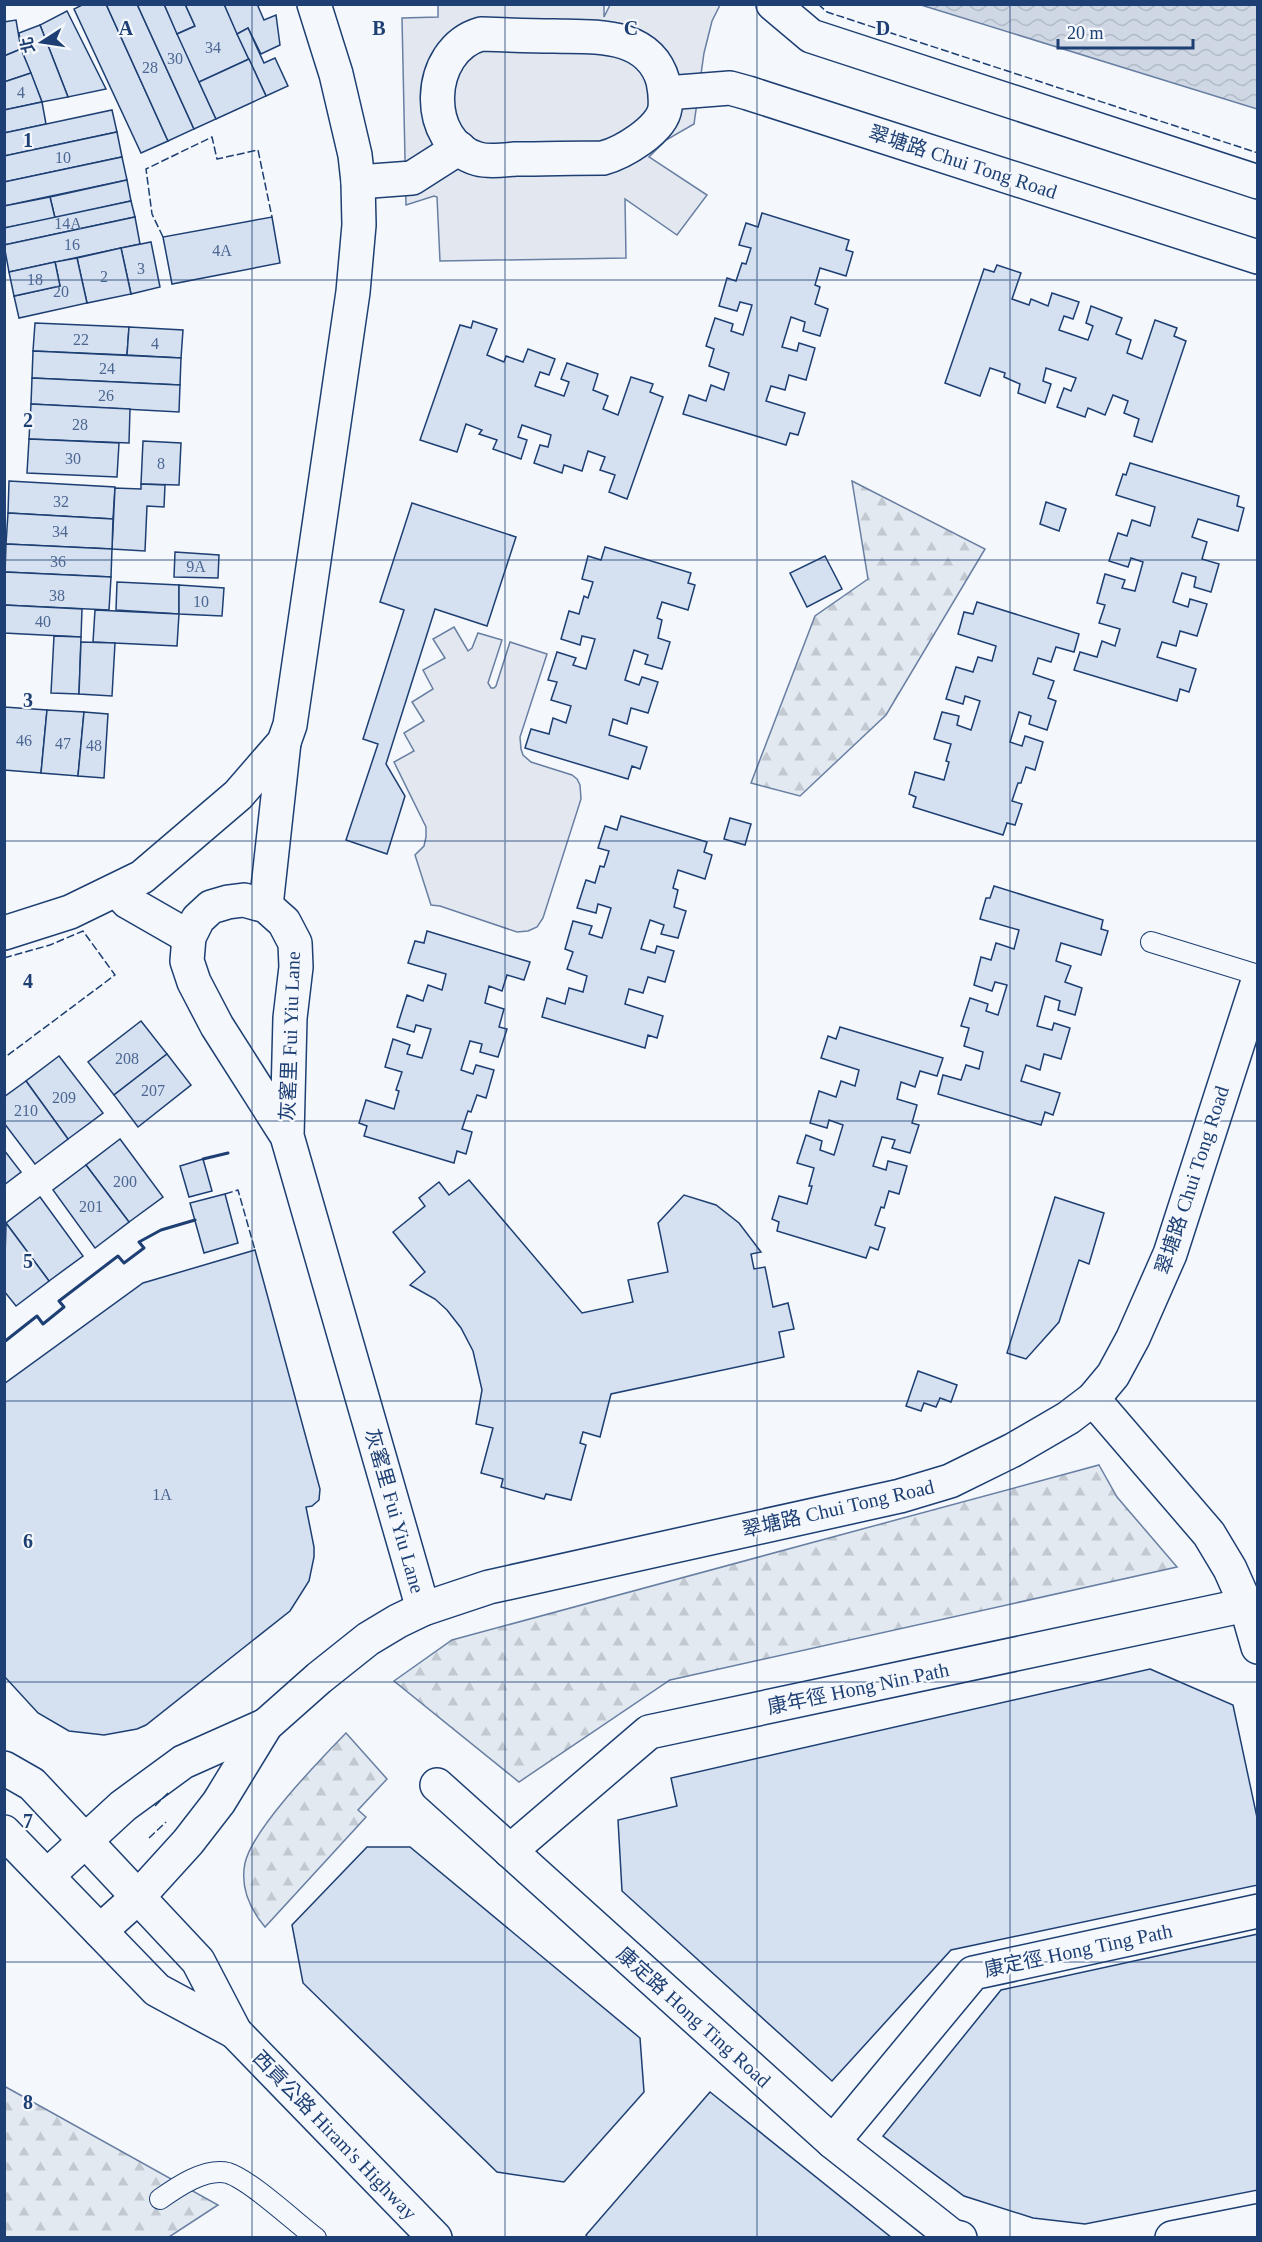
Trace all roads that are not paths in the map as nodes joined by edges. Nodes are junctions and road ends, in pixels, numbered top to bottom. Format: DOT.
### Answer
graph roads {
  1 [pos="314,4"];
  2 [pos="773,4"];
  3 [pos="666,93"];
  4 [pos="459,148"];
  5 [pos="358,182"];
  6 [pos="1257,182"];
  7 [pos="1257,257"];
  8 [pos="284,742"];
  9 [pos="117,890"];
  10 [pos="266,906"];
  11 [pos="4,933"];
  12 [pos="189,938"];
  13 [pos="1151,942"];
  14 [pos="1257,975"];
  15 [pos="1257,981"];
  16 [pos="287,1137"];
  17 [pos="1093,1400"];
  18 [pos="1246,1605"];
  19 [pos="423,1609"];
  20 [pos="1257,1647"];
  21 [pos="266,1725"];
  22 [pos="4,1768"];
  23 [pos="437,1785"];
  24 [pos="4,1832"];
  25 [pos="85,1840"];
  26 [pos="510,1851"];
  27 [pos="47,1876"];
  28 [pos="138,1897"];
  29 [pos="1257,1911"];
  30 [pos="100,1931"];
  31 [pos="236,2032"];
  32 [pos="833,2142"];
  33 [pos="160,2199"];
  34 [pos="1257,2221"];
  35 [pos="315,2238"];
  36 [pos="435,2238"];
  37 [pos="960,2238"];
  38 [pos="1172,2238"];
  1 -- 5 [label="street"];
  2 -- 6 [label="street"];
  3 -- 4 [label="street"];
  3 -- 4 [label="street"];
  3 -- 7 [label="street, 翠塘路 Chui Tong Road"];
  4 -- 5 [label="street"];
  5 -- 8 [label="street"];
  8 -- 9 [label="street"];
  8 -- 10 [label="street"];
  9 -- 11 [label="street"];
  9 -- 12 [label="street"];
  10 -- 12 [label="street"];
  10 -- 16 [label="street, 灰窰里 Fui Yiu Lane"];
  12 -- 16 [label="street, 灰窰里 Fui Yiu Lane"];
  13 -- 14 [label="lane"];
  15 -- 17 [label="street, 翠塘路 Chui Tong Road"];
  16 -- 19 [label="street, 灰窰里 Fui Yiu Lane"];
  17 -- 18 [label="street"];
  17 -- 19 [label="street, 翠塘路 Chui Tong Road"];
  18 -- 20 [label="street"];
  18 -- 26 [label="street, 康年徑 Hong Nin Path"];
  19 -- 21 [label="street, 翠塘路 Chui Tong Road"];
  21 -- 25 [label="street, 翠塘路 Chui Tong Road"];
  21 -- 28 [label="street, 翠塘路 Chui Tong Road"];
  22 -- 25 [label="street, 西貢公路 Hiram's Highway"];
  23 -- 26 [label="street, 康定路 Hong Ting Road"];
  24 -- 27 [label="street, 西貢公路 Hiram's Highway"];
  25 -- 27 [label="street, 翠塘路 Chui Tong Road"];
  25 -- 28 [label="street, 西貢公路 Hiram's Highway"];
  26 -- 32 [label="street, 康定路 Hong Ting Road"];
  27 -- 30 [label="street, 西貢公路 Hiram's Highway"];
  28 -- 30 [label="street, 翠塘路 Chui Tong Road"];
  28 -- 31 [label="street, 西貢公路 Hiram's Highway"];
  29 -- 32 [label="street, 康定徑 Hong Ting Path"];
  30 -- 31 [label="street, 西貢公路 Hiram's Highway"];
  31 -- 36 [label="street, 西貢公路 Hiram's Highway"];
  32 -- 37 [label="street, 康定路 Hong Ting Road"];
  33 -- 35 [label="lane"];
  34 -- 38 [label="street"];
}
